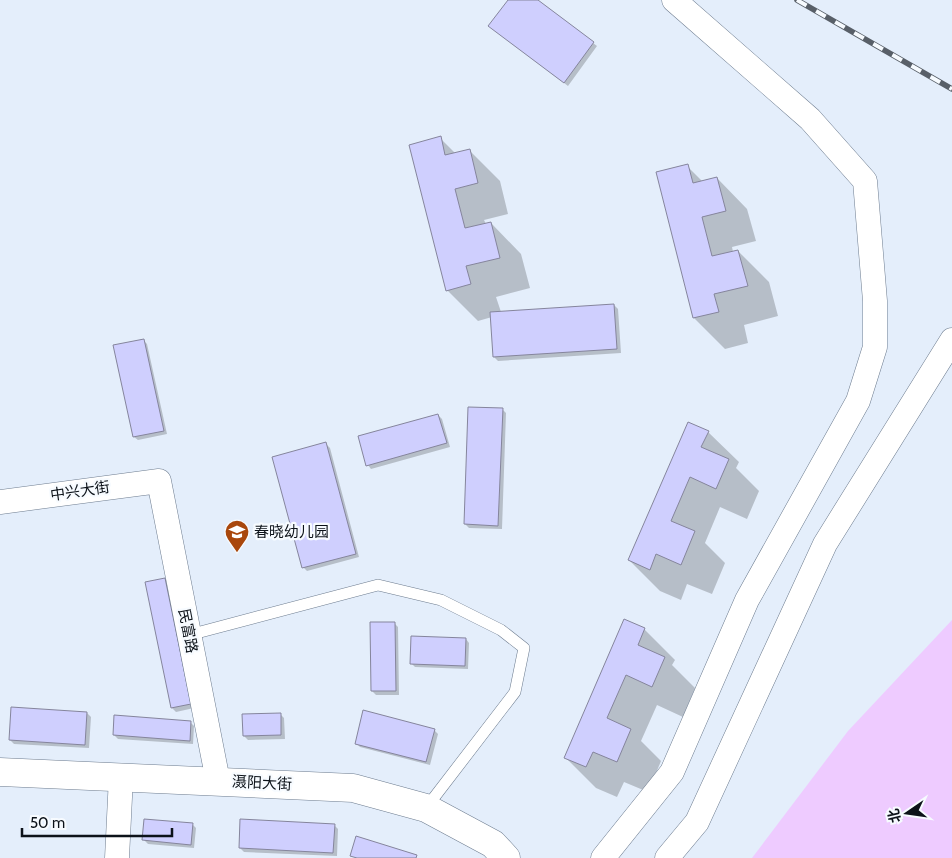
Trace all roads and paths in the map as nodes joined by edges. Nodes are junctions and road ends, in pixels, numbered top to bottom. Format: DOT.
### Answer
graph roads {
  1 [pos="674,0"];
  2 [pos="952,340"];
  3 [pos="159,480"];
  4 [pos="0,502"];
  5 [pos="189,635"];
  6 [pos="0,772"];
  7 [pos="121,777"];
  8 [pos="218,781"];
  9 [pos="426,808"];
  10 [pos="117,858"];
  11 [pos="506,858"];
  12 [pos="603,858"];
  13 [pos="667,858"];
  1 -- 12 [label="street"];
  2 -- 13 [label="street"];
  3 -- 4 [label="street, 中兴大街"];
  3 -- 5 [label="street, 民富路"];
  5 -- 8 [label="street, 民富路"];
  5 -- 9 [label="lane"];
  6 -- 7 [label="main road, 滠阳大街"];
  7 -- 8 [label="main road, 滠阳大街"];
  7 -- 10 [label="street"];
  8 -- 9 [label="main road, 滠阳大街"];
  9 -- 11 [label="main road, 滠阳大街"];
}
